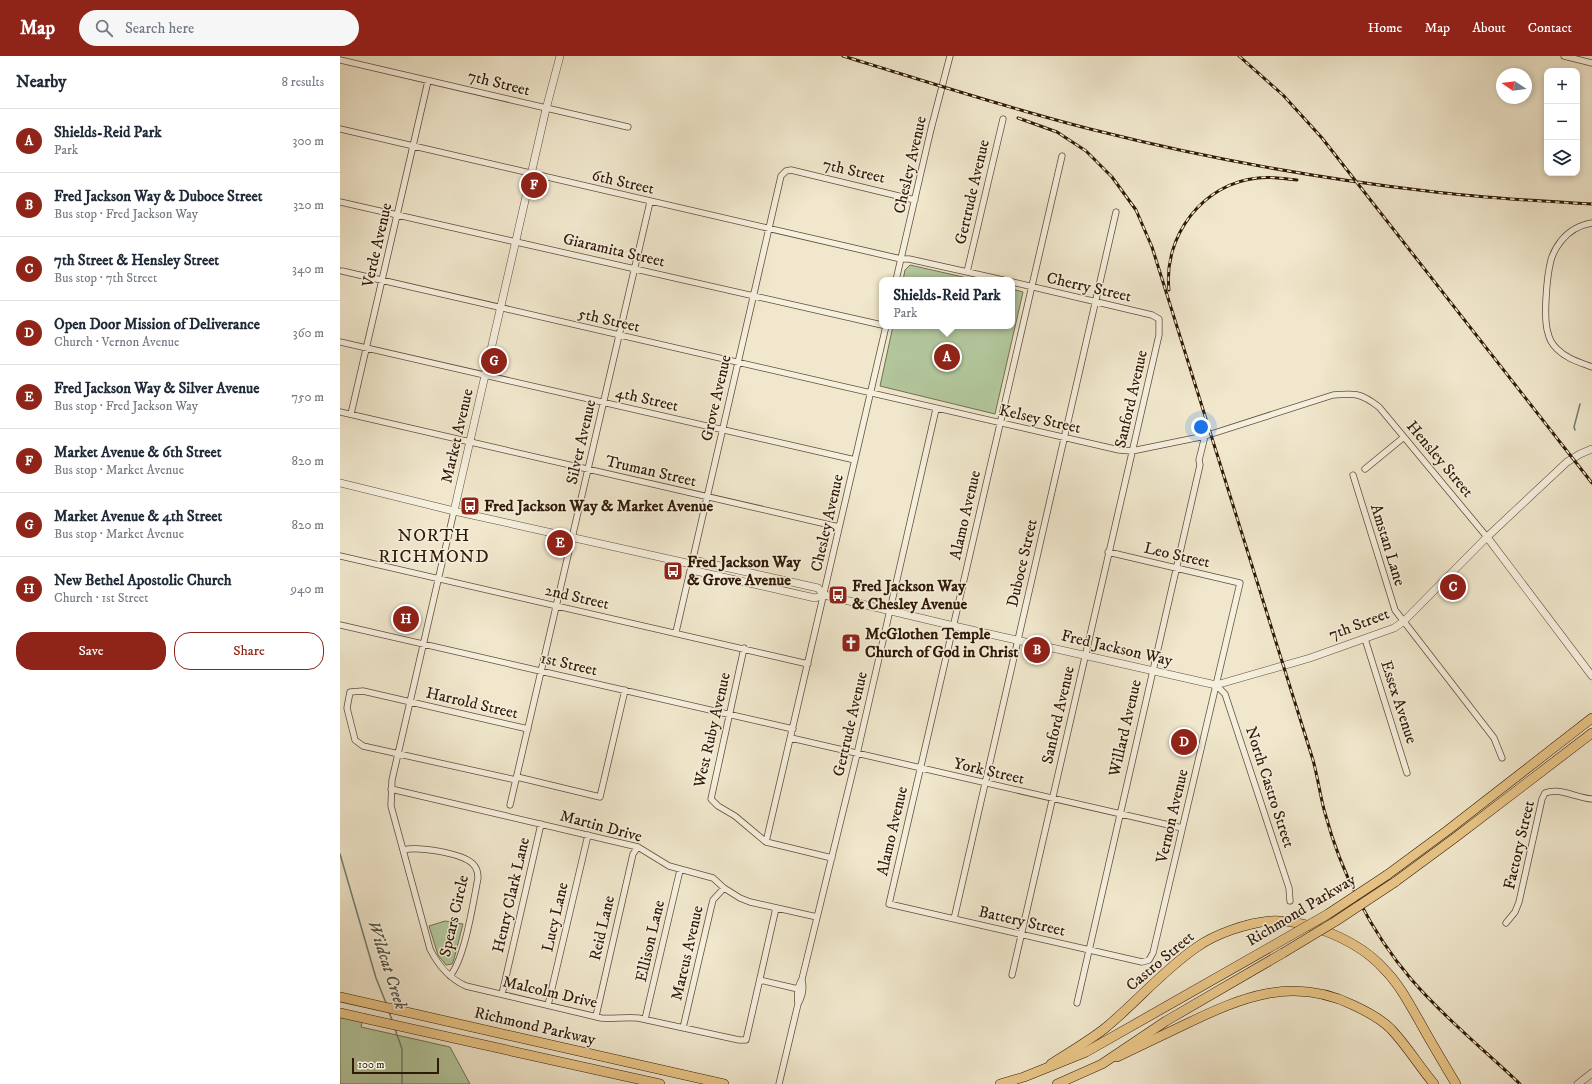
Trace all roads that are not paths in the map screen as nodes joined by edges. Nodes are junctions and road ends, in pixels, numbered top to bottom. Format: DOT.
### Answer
graph roads {
  1 [pos="560,56"];
  2 [pos="950,56"];
  3 [pos="1564,56"];
  4 [pos="340,60"];
  5 [pos="1592,63"];
  6 [pos="428,81"];
  7 [pos="546,109"];
  8 [pos="1003,119"];
  9 [pos="628,127"];
  10 [pos="340,129"];
  11 [pos="414,146"];
  12 [pos="1062,156"];
  13 [pos="786,171"];
  14 [pos="531,174"];
  15 [pos="915,200"];
  16 [pos="340,202"];
  17 [pos="650,202"];
  18 [pos="1116,212"];
  19 [pos="398,214"];
  20 [pos="1592,223"];
  21 [pos="769,228"];
  22 [pos="516,241"];
  23 [pos="901,259"];
  24 [pos="635,268"];
  25 [pos="342,271"];
  26 [pos="967,272"];
  27 [pos="897,277"];
  28 [pos="990,277"];
  29 [pos="382,280"];
  30 [pos="1015,283"];
  31 [pos="1032,287"];
  32 [pos="753,296"];
  33 [pos="1095,302"];
  34 [pos="500,308"];
  35 [pos="1159,320"];
  36 [pos="879,325"];
  37 [pos="884,329"];
  38 [pos="619,335"];
  39 [pos="340,342"];
  40 [pos="367,348"];
  41 [pos="738,363"];
  42 [pos="1592,367"];
  43 [pos="486,375"];
  44 [pos="870,393"];
  45 [pos="604,402"];
  46 [pos="936,409"];
  47 [pos="340,412"];
  48 [pos="352,414"];
  49 [pos="1000,423"];
  50 [pos="722,430"];
  51 [pos="1205,436"];
  52 [pos="1404,437"];
  53 [pos="1064,439"];
  54 [pos="470,442"];
  55 [pos="1592,449"];
  56 [pos="1132,451"];
  57 [pos="855,460"];
  58 [pos="1365,469"];
  59 [pos="588,470"];
  60 [pos="1353,475"];
  61 [pos="340,483"];
  62 [pos="707,497"];
  63 [pos="454,511"];
  64 [pos="839,527"];
  65 [pos="573,537"];
  66 [pos="1487,537"];
  67 [pos="1108,552"];
  68 [pos="340,556"];
  69 [pos="691,564"];
  70 [pos="1176,568"];
  71 [pos="438,578"];
  72 [pos="1240,583"];
  73 [pos="824,595"];
  74 [pos="557,605"];
  75 [pos="890,611"];
  76 [pos="1403,622"];
  77 [pos="340,625"];
  78 [pos="954,626"];
  79 [pos="676,632"];
  80 [pos="1365,639"];
  81 [pos="1018,640"];
  82 [pos="423,644"];
  83 [pos="744,648"];
  84 [pos="1085,655"];
  85 [pos="808,664"];
  86 [pos="1152,671"];
  87 [pos="542,672"];
  88 [pos="1592,676"];
  89 [pos="1216,685"];
  90 [pos="625,690"];
  91 [pos="410,702"];
  92 [pos="728,714"];
  93 [pos="1592,718"];
  94 [pos="528,729"];
  95 [pos="793,729"];
  96 [pos="1592,733"];
  97 [pos="791,738"];
  98 [pos="398,753"];
  99 [pos="857,754"];
  100 [pos="1502,758"];
  101 [pos="920,768"];
  102 [pos="1408,772"];
  103 [pos="517,779"];
  104 [pos="985,784"];
  105 [pos="391,789"];
  106 [pos="1052,798"];
  107 [pos="1592,799"];
  108 [pos="510,805"];
  109 [pos="1119,814"];
  110 [pos="541,824"];
  111 [pos="1182,828"];
  112 [pos="588,835"];
  113 [pos="766,842"];
  114 [pos="638,847"];
  115 [pos="403,850"];
  116 [pos="832,858"];
  117 [pos="680,870"];
  118 [pos="724,888"];
  119 [pos="1290,901"];
  120 [pos="889,904"];
  121 [pos="776,908"];
  122 [pos="817,916"];
  123 [pos="954,919"];
  124 [pos="1506,923"];
  125 [pos="1021,934"];
  126 [pos="1088,950"];
  127 [pos="1149,960"];
  128 [pos="1012,975"];
  129 [pos="450,976"];
  130 [pos="802,979"];
  131 [pos="760,980"];
  132 [pos="798,989"];
  133 [pos="502,994"];
  134 [pos="340,997"];
  135 [pos="1076,1003"];
  136 [pos="798,1004"];
  137 [pos="548,1005"];
  138 [pos="340,1013"];
  139 [pos="596,1016"];
  140 [pos="645,1019"];
  141 [pos="683,1028"];
  142 [pos="1102,1064"];
  143 [pos="1041,1070"];
  144 [pos="1592,1073"];
  145 [pos="660,1084"];
  146 [pos="724,1084"];
  147 [pos="779,1084"];
  148 [pos="1000,1084"];
  149 [pos="1057,1084"];
  150 [pos="1434,1084"];
  151 [pos="1456,1084"];
  152 [pos="1578,1084"];
  1 -- 7 [label="street, Market Avenue"];
  2 -- 15 [label="street, Chesley Avenue"];
  3 -- 5 [label="street"];
  4 -- 6 [label="street, 7th Street"];
  6 -- 7 [label="street, 7th Street"];
  6 -- 11 [label="street, Verde Avenue"];
  7 -- 9 [label="street, 7th Street"];
  7 -- 14 [label="street, Market Avenue"];
  8 -- 26 [label="street, Gertrude Avenue"];
  10 -- 11 [label="street, 6th Street"];
  11 -- 14 [label="street, 6th Street"];
  11 -- 19 [label="street, Verde Avenue"];
  12 -- 31 [label="street, Alamo Avenue"];
  13 -- 15 [label="street, 7th Street"];
  13 -- 21 [label="street, Grove Avenue"];
  14 -- 17 [label="street, 6th Street"];
  14 -- 22 [label="street, Market Avenue"];
  15 -- 23 [label="street, Chesley Avenue"];
  16 -- 19 [label="street, Giaramita Street"];
  17 -- 21 [label="street, 6th Street"];
  17 -- 24 [label="street, Silver Avenue"];
  18 -- 33 [label="street, Duboce Street"];
  19 -- 22 [label="street, Giaramita Street"];
  19 -- 29 [label="street, Verde Avenue"];
  20 -- 42 [label="street"];
  21 -- 23 [label="street, 6th Street"];
  21 -- 32 [label="street, Grove Avenue"];
  22 -- 24 [label="street, Giaramita Street"];
  22 -- 34 [label="street, Market Avenue"];
  23 -- 26 [label="street"];
  23 -- 27 [label="street, Chesley Avenue"];
  24 -- 32 [label="street, Giaramita Street"];
  24 -- 38 [label="street, Silver Avenue"];
  25 -- 29 [label="street, 5th Street"];
  26 -- 28 [label="street"];
  29 -- 34 [label="street, 5th Street"];
  29 -- 40 [label="street, Verde Avenue"];
  30 -- 31 [label="street, Cherry Street"];
  31 -- 33 [label="street, Cherry Street"];
  31 -- 49 [label="street, Alamo Avenue"];
  32 -- 36 [label="street, Giaramita Street"];
  32 -- 41 [label="street, Grove Avenue"];
  33 -- 35 [label="street, Cherry Street"];
  33 -- 53 [label="street, Duboce Street"];
  34 -- 38 [label="street, 5th Street"];
  34 -- 43 [label="street, Market Avenue"];
  35 -- 56 [label="street, Sanford Avenue"];
  37 -- 44 [label="street, Chesley Avenue"];
  38 -- 41 [label="street, 5th Street"];
  38 -- 45 [label="street, Silver Avenue"];
  39 -- 40 [label="street, 4th Street"];
  40 -- 43 [label="street, 4th Street"];
  40 -- 48 [label="street, Verde Avenue"];
  41 -- 44 [label="street, 5th Street"];
  41 -- 50 [label="street, Grove Avenue"];
  43 -- 45 [label="street, 4th Street"];
  43 -- 54 [label="street, Market Avenue"];
  44 -- 46 [label="street, Kelsey Street"];
  44 -- 57 [label="street, Chesley Avenue"];
  45 -- 50 [label="street, 4th Street"];
  45 -- 59 [label="street, Silver Avenue"];
  46 -- 49 [label="street, Kelsey Street"];
  46 -- 75 [label="street, Gertrude Avenue"];
  47 -- 48 [label="street, Truman Street"];
  48 -- 54 [label="street, Truman Street"];
  49 -- 53 [label="street, Kelsey Street"];
  49 -- 78 [label="street, Alamo Avenue"];
  50 -- 57 [label="street, 4th Street"];
  50 -- 62 [label="street, Grove Avenue"];
  51 -- 52 [label="street, Hensley Street"];
  51 -- 56 [label="street, Kelsey Street"];
  51 -- 70 [label="street, Willard Avenue"];
  52 -- 58 [label="street"];
  52 -- 66 [label="street, Hensley Street"];
  53 -- 56 [label="street, Kelsey Street"];
  53 -- 81 [label="street, Duboce Street"];
  54 -- 59 [label="street, Truman Street"];
  54 -- 63 [label="street, Market Avenue"];
  55 -- 66 [label="street, 7th Street"];
  56 -- 67 [label="street, Sanford Avenue"];
  57 -- 64 [label="street, Chesley Avenue"];
  59 -- 62 [label="street, Truman Street"];
  59 -- 65 [label="street, Silver Avenue"];
  60 -- 76 [label="street, Amstan Lane"];
  61 -- 63 [label="street, Fred Jackson Way"];
  62 -- 64 [label="street, Truman Street"];
  62 -- 69 [label="street, Grove Avenue"];
  63 -- 65 [label="street, Fred Jackson Way"];
  63 -- 71 [label="street, Market Avenue"];
  64 -- 73 [label="street, Chesley Avenue"];
  65 -- 69 [label="street, Fred Jackson Way"];
  65 -- 74 [label="street, Silver Avenue"];
  66 -- 76 [label="street, 7th Street"];
  66 -- 88 [label="street, Hensley Street"];
  67 -- 70 [label="street, Leo Street"];
  67 -- 84 [label="street, Sanford Avenue"];
  68 -- 71 [label="street, 2nd Street"];
  69 -- 73 [label="street, Fred Jackson Way"];
  69 -- 79 [label="street, Grove Avenue"];
  70 -- 72 [label="street, Leo Street"];
  70 -- 86 [label="street, Willard Avenue"];
  71 -- 74 [label="street, 2nd Street"];
  71 -- 82 [label="street, Market Avenue"];
  72 -- 89 [label="street, Vernon Avenue"];
  73 -- 75 [label="street, Fred Jackson Way"];
  73 -- 85 [label="street, Chesley Avenue"];
  74 -- 79 [label="street, 2nd Street"];
  74 -- 87 [label="street, Silver Avenue"];
  75 -- 78 [label="street, Fred Jackson Way"];
  75 -- 99 [label="street, Gertrude Avenue"];
  76 -- 80 [label="street, 7th Street"];
  76 -- 100 [label="street"];
  77 -- 82 [label="street, 1st Street"];
  78 -- 81 [label="street, Fred Jackson Way"];
  78 -- 101 [label="street, Alamo Avenue"];
  79 -- 83 [label="street, 2nd Street"];
  80 -- 89 [label="street, 7th Street"];
  80 -- 102 [label="street, Essex Avenue"];
  81 -- 84 [label="street, Fred Jackson Way"];
  81 -- 104 [label="street, Duboce Street"];
  82 -- 87 [label="street, 1st Street"];
  82 -- 91 [label="street, Market Avenue"];
  83 -- 85 [label="street, 2nd Street"];
  83 -- 92 [label="street, West Ruby Avenue"];
  84 -- 86 [label="street, Fred Jackson Way"];
  84 -- 106 [label="street, Sanford Avenue"];
  85 -- 95 [label="street, Chesley Avenue"];
  86 -- 89 [label="street, Fred Jackson Way"];
  86 -- 109 [label="street, Willard Avenue"];
  87 -- 90 [label="street, 1st Street"];
  87 -- 94 [label="street, Silver Avenue"];
  89 -- 111 [label="street, Vernon Avenue"];
  89 -- 119 [label="street, North Castro Street"];
  90 -- 92 [label="street, 1st Street"];
  90 -- 103 [label="street"];
  91 -- 94 [label="street, Harrold Street"];
  91 -- 98 [label="street, Market Avenue"];
  91 -- 98 [label="street, Harrold Street"];
  92 -- 95 [label="street, 1st Street"];
  92 -- 113 [label="street, West Ruby Avenue"];
  93 -- 143 [label="main road, Richmond Parkway, bridge"];
  94 -- 103 [label="street, Silver Avenue"];
  95 -- 97 [label="street, Chesley Avenue"];
  96 -- 142 [label="main road, Richmond Parkway, bridge"];
  97 -- 99 [label="street, York Street"];
  97 -- 113 [label="street, Chesley Avenue"];
  98 -- 103 [label="street"];
  98 -- 105 [label="street, Malcolm Drive"];
  99 -- 101 [label="street, York Street"];
  99 -- 116 [label="street, Gertrude Avenue"];
  101 -- 104 [label="street, York Street"];
  101 -- 120 [label="street, Alamo Avenue"];
  103 -- 108 [label="street, Silver Avenue"];
  104 -- 106 [label="street, York Street"];
  104 -- 123 [label="street, Duboce Street"];
  105 -- 110 [label="street, Martin Drive"];
  105 -- 115 [label="street, Malcolm Drive"];
  106 -- 109 [label="street, York Street"];
  106 -- 125 [label="street, Sanford Avenue"];
  107 -- 124 [label="street, Factory Street"];
  109 -- 111 [label="street, York Street"];
  109 -- 126 [label="street, Willard Avenue"];
  110 -- 112 [label="street, Martin Drive"];
  110 -- 133 [label="street, Henry Clark Lane"];
  111 -- 127 [label="street, Vernon Avenue"];
  112 -- 114 [label="street, Martin Drive"];
  112 -- 137 [label="street, Lucy Lane"];
  113 -- 116 [label="street, West Ruby Avenue"];
  114 -- 117 [label="street, Martin Drive"];
  114 -- 139 [label="street, Reid Lane"];
  115 -- 129 [label="street, Malcolm Drive"];
  115 -- 129 [label="street, Spears Circle"];
  116 -- 122 [label="street, Gertrude Avenue"];
  117 -- 118 [label="street, Martin Drive"];
  117 -- 140 [label="street, Ellison Lane"];
  118 -- 121 [label="street, Martin Drive"];
  118 -- 141 [label="street, Marcus Avenue"];
  120 -- 123 [label="street, Battery Street"];
  121 -- 122 [label="street, Martin Drive"];
  121 -- 131 [label="street, Malcolm Drive"];
  122 -- 130 [label="street, Gertrude Avenue"];
  123 -- 125 [label="street, Battery Street"];
  125 -- 126 [label="street, Battery Street"];
  125 -- 128 [label="street, Sanford Avenue"];
  126 -- 127 [label="street, Battery Street"];
  126 -- 135 [label="street, Willard Avenue"];
  129 -- 133 [label="street, Malcolm Drive"];
  130 -- 132 [label="street"];
  130 -- 136 [label="street"];
  131 -- 132 [label="street"];
  131 -- 141 [label="street, Malcolm Drive"];
  132 -- 136 [label="street"];
  133 -- 137 [label="street, Malcolm Drive"];
  134 -- 146 [label="main road, Richmond Parkway"];
  136 -- 147 [label="street"];
  137 -- 139 [label="street, Malcolm Drive"];
  138 -- 145 [label="main road, Richmond Parkway"];
  139 -- 140 [label="street, Malcolm Drive"];
  140 -- 141 [label="street, Malcolm Drive"];
  142 -- 149 [label="main road, Richmond Parkway"];
  142 -- 150 [label="main road"];
  143 -- 148 [label="main road, Richmond Parkway"];
  143 -- 151 [label="main road, Castro Street"];
  144 -- 152 [label="street"];
}
